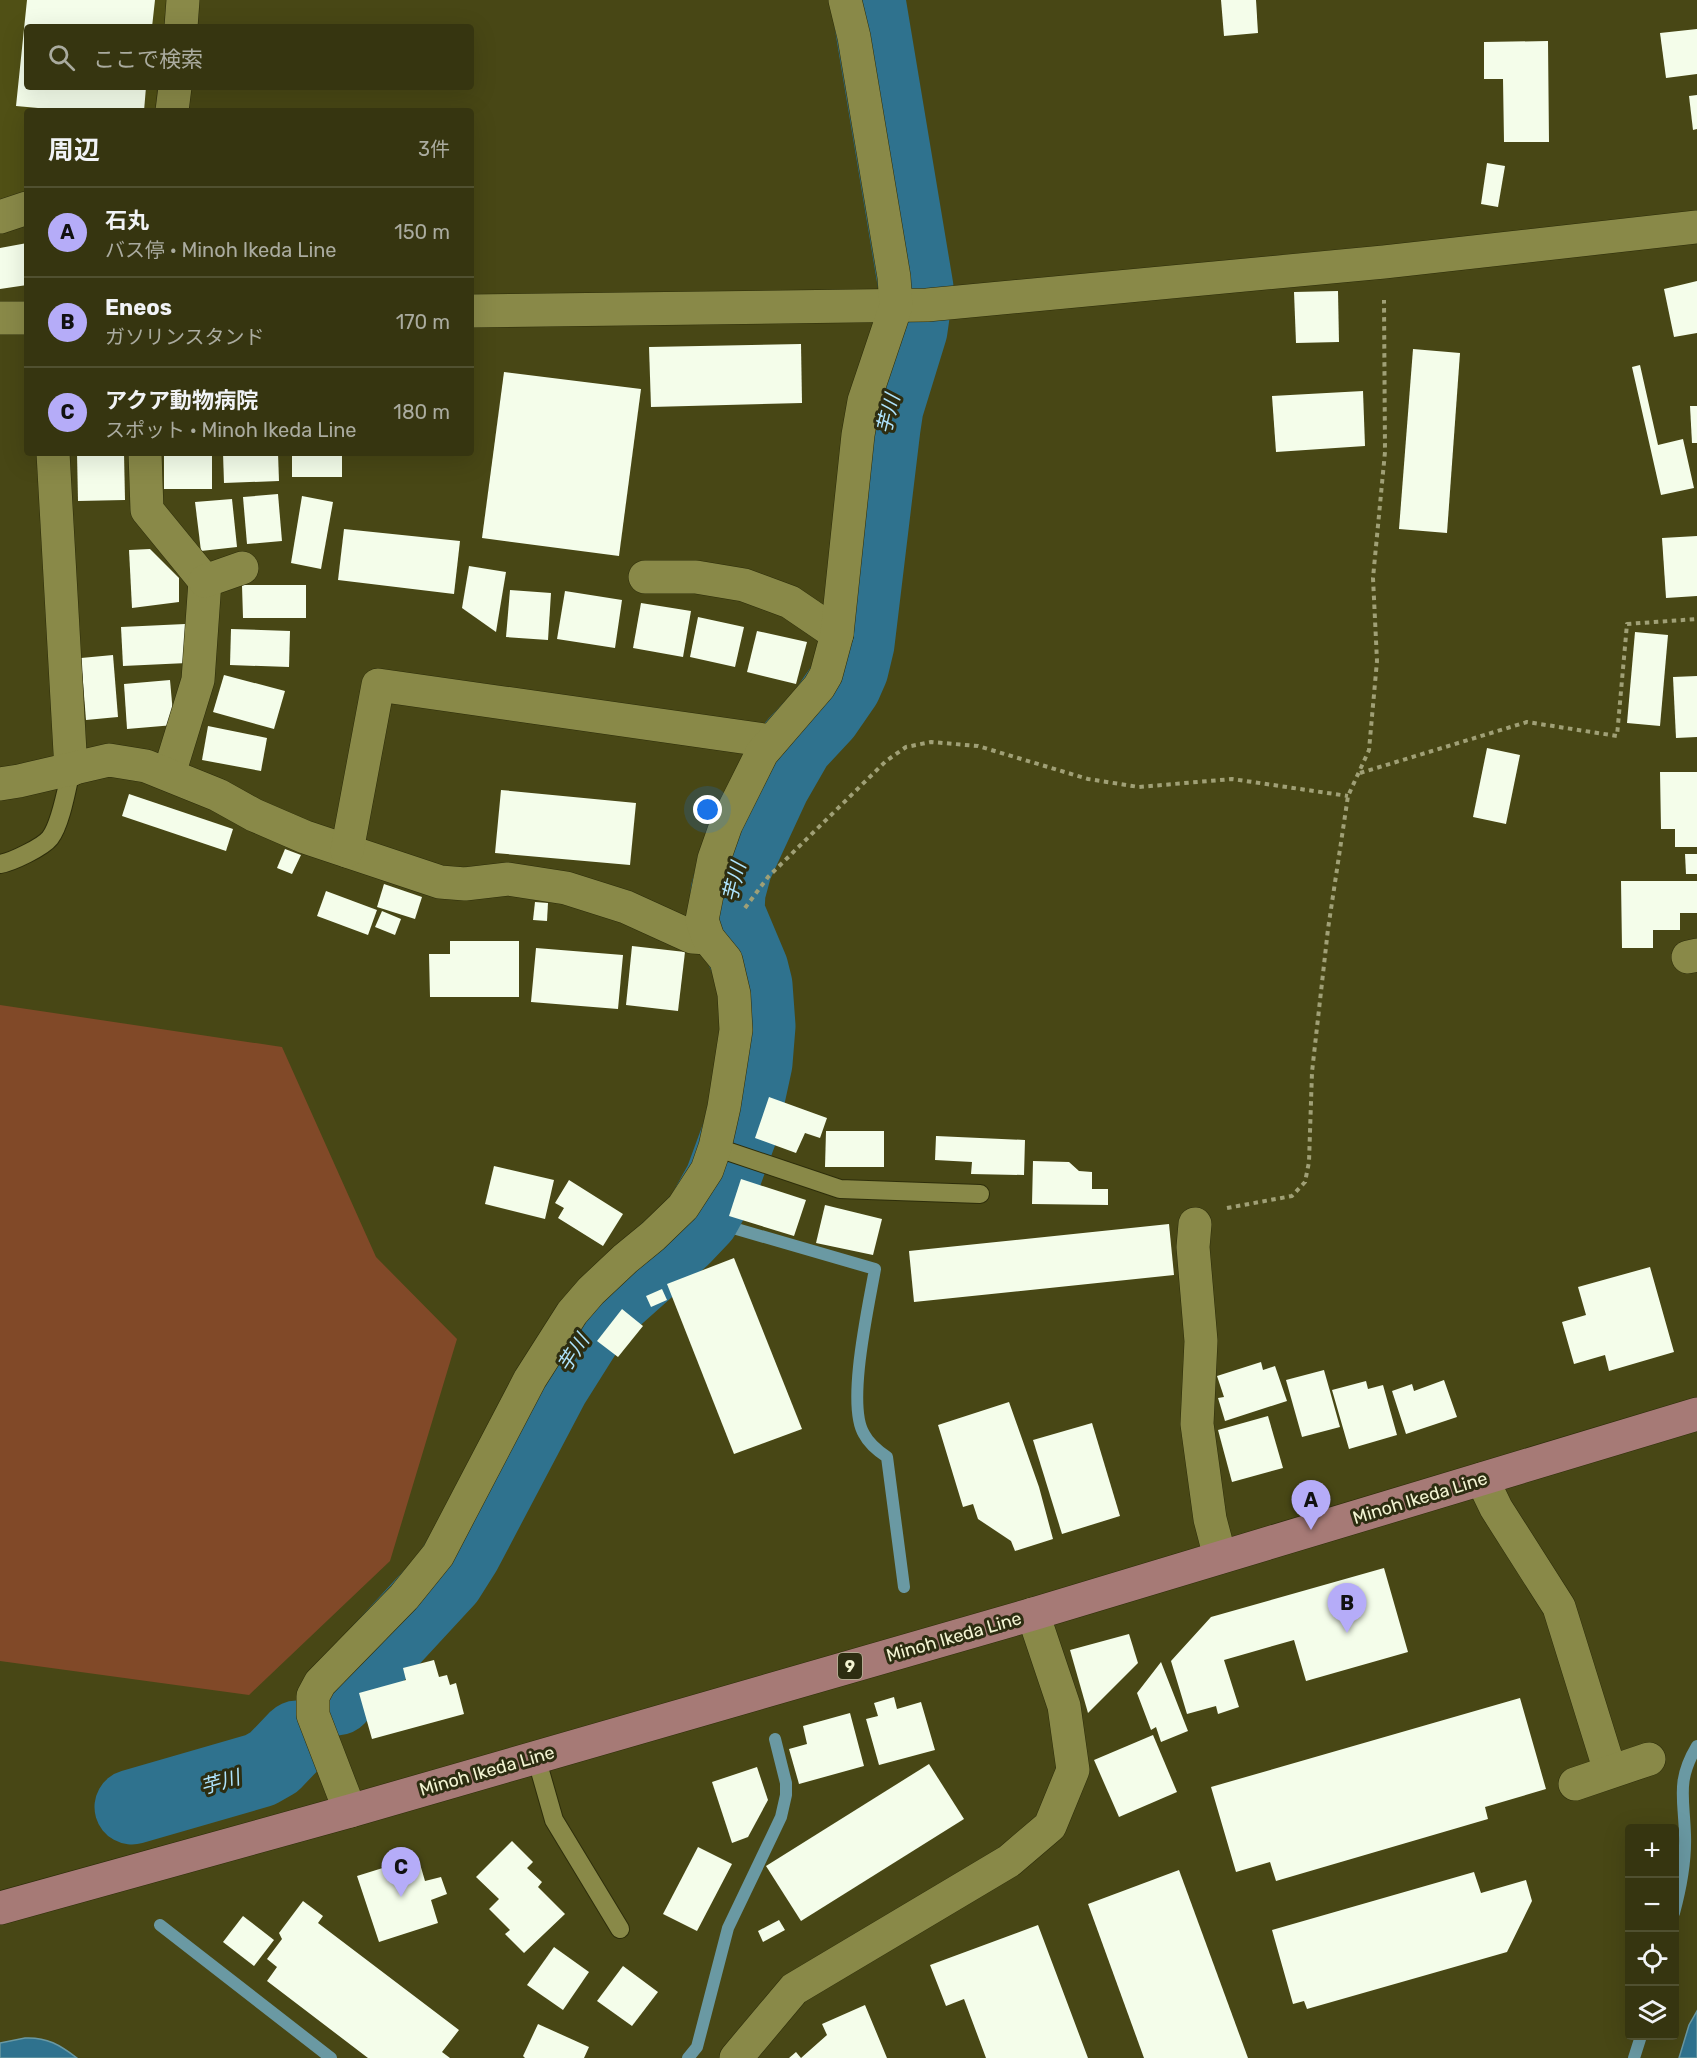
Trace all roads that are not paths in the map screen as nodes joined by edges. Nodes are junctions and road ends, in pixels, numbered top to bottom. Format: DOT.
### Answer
graph roads {
  1 [pos="183,0"];
  2 [pos="845,0"];
  3 [pos="181,24"];
  4 [pos="175,90"];
  5 [pos="172,108"];
  6 [pos="24,209"];
  7 [pos="0,217"];
  8 [pos="1697,227"];
  9 [pos="910,306"];
  10 [pos="474,311"];
  11 [pos="0,318"];
  12 [pos="24,318"];
  13 [pos="52,456"];
  14 [pos="146,456"];
  15 [pos="242,568"];
  16 [pos="645,577"];
  17 [pos="205,581"];
  18 [pos="837,634"];
  19 [pos="771,741"];
  20 [pos="71,770"];
  21 [pos="169,774"];
  22 [pos="0,784"];
  23 [pos="347,851"];
  24 [pos="0,864"];
  25 [pos="708,938"];
  26 [pos="721,1149"];
  27 [pos="980,1194"];
  28 [pos="1195,1224"];
  29 [pos="1697,1414"];
  30 [pos="1482,1479"];
  31 [pos="1220,1557"];
  32 [pos="1034,1614"];
  33 [pos="536,1757"];
  34 [pos="1649,1759"];
  35 [pos="1610,1771"];
  36 [pos="1575,1784"];
  37 [pos="350,1811"];
  38 [pos="0,1908"];
  39 [pos="620,1929"];
  40 [pos="736,2058"];
  1 -- 3 [label="street"];
  2 -- 9 [label="street"];
  4 -- 5 [label="street"];
  6 -- 7 [label="street"];
  8 -- 9 [label="street"];
  9 -- 10 [label="street"];
  9 -- 18 [label="street"];
  11 -- 12 [label="street"];
  13 -- 20 [label="street"];
  14 -- 17 [label="street"];
  15 -- 17 [label="street"];
  16 -- 18 [label="street"];
  17 -- 21 [label="street"];
  18 -- 19 [label="street"];
  19 -- 23 [label="street"];
  19 -- 25 [label="street"];
  20 -- 21 [label="street"];
  20 -- 22 [label="street"];
  20 -- 24 [label="lane"];
  21 -- 23 [label="street"];
  23 -- 25 [label="street"];
  25 -- 26 [label="street"];
  26 -- 27 [label="lane"];
  26 -- 37 [label="street"];
  28 -- 31 [label="street"];
  29 -- 30 [label="main road, Minoh Ikeda Line / 9"];
  30 -- 31 [label="main road, Minoh Ikeda Line / 9"];
  30 -- 35 [label="street"];
  31 -- 32 [label="main road, Minoh Ikeda Line / 9"];
  32 -- 33 [label="main road, Minoh Ikeda Line / 9"];
  32 -- 40 [label="street"];
  33 -- 37 [label="main road, Minoh Ikeda Line / 9"];
  33 -- 39 [label="lane"];
  34 -- 35 [label="street"];
  35 -- 36 [label="street"];
  37 -- 38 [label="main road, Minoh Ikeda Line / 9"];
}
